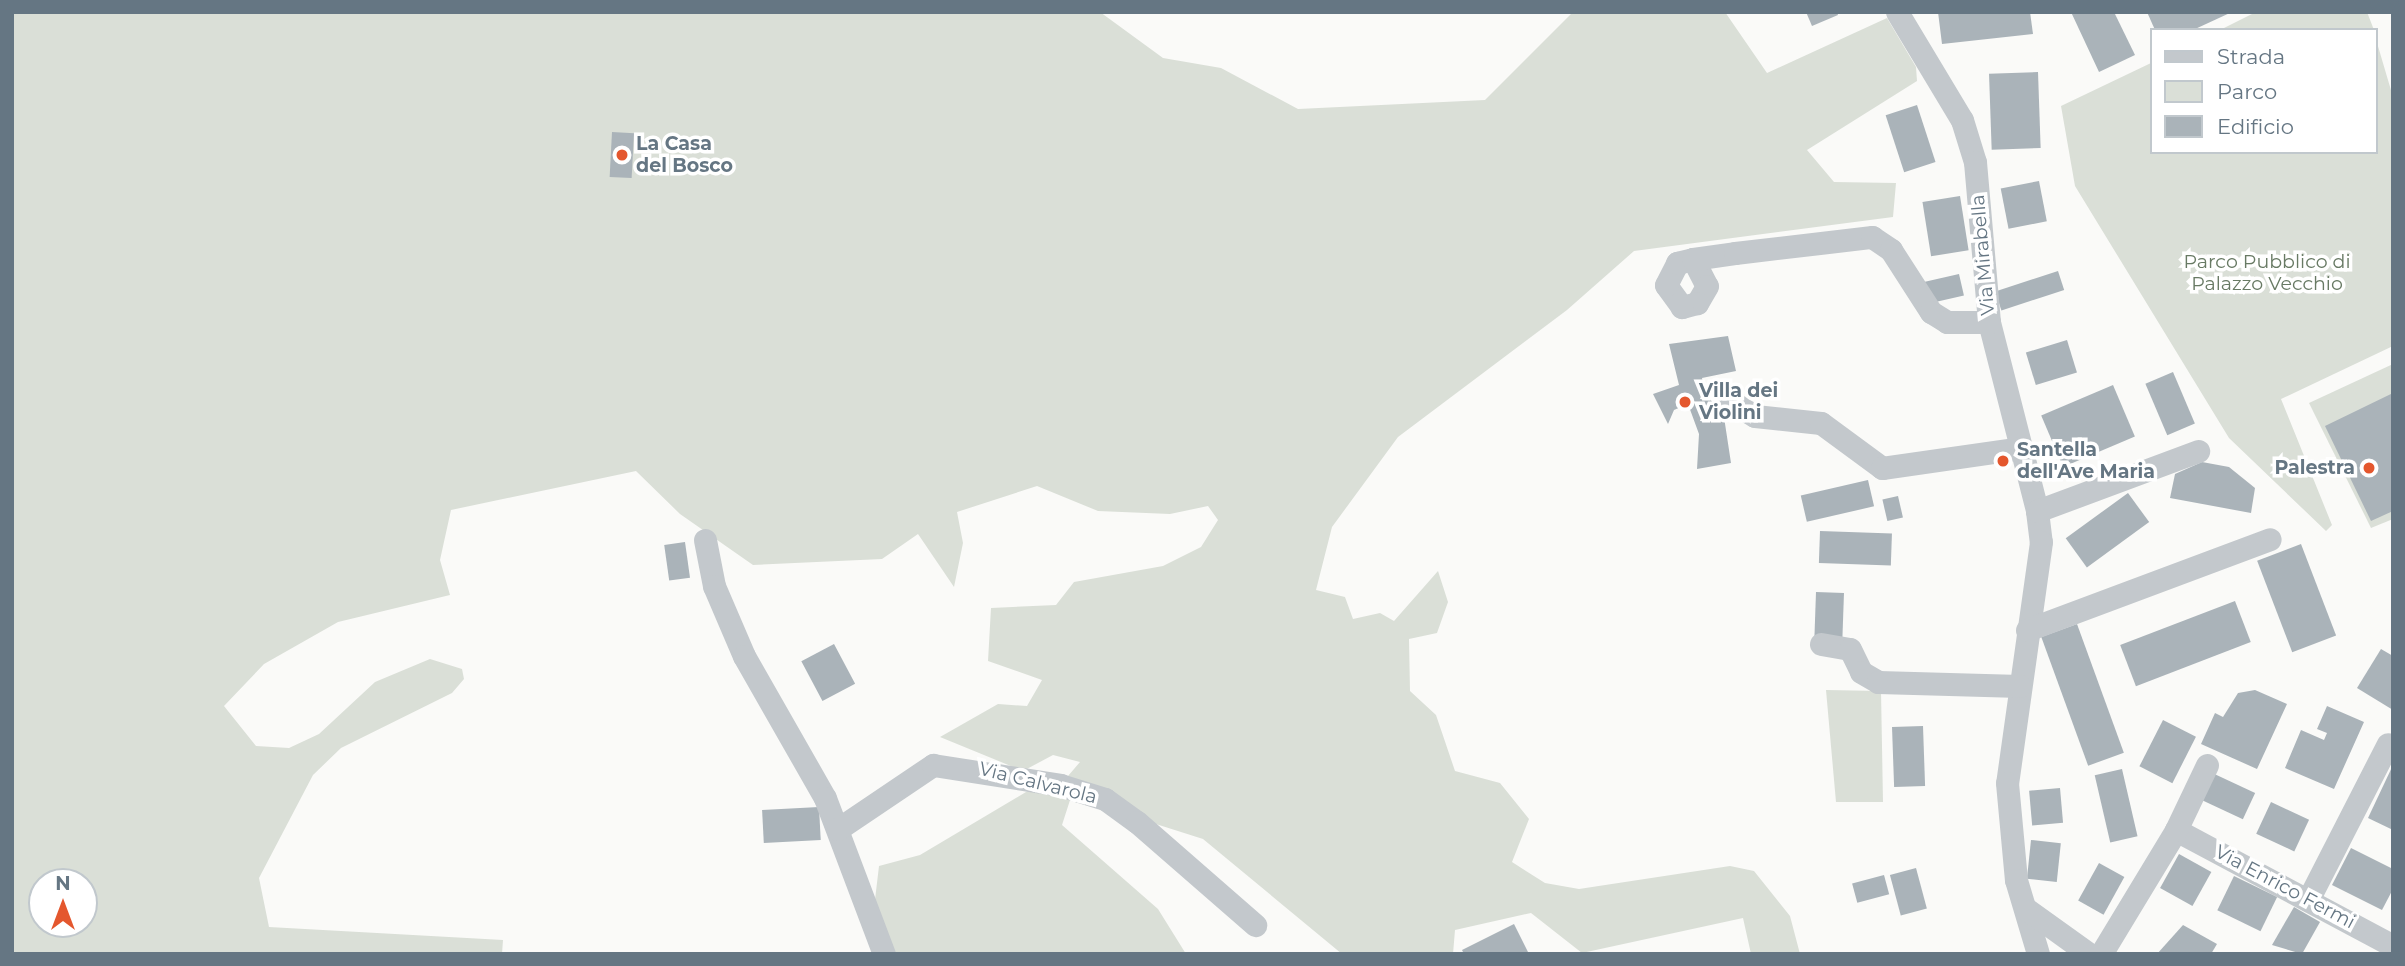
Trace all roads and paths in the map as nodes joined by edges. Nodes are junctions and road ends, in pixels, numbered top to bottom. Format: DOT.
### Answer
graph roads {
  1 [pos="1897,12"];
  2 [pos="1693,259"];
  3 [pos="1989,322"];
  4 [pos="1724,397"];
  5 [pos="2021,448"];
  6 [pos="2198,451"];
  7 [pos="2037,511"];
  8 [pos="2270,539"];
  9 [pos="705,540"];
  10 [pos="2027,630"];
  11 [pos="1821,644"];
  12 [pos="2020,685"];
  13 [pos="2388,744"];
  14 [pos="2207,765"];
  15 [pos="838,829"];
  16 [pos="2176,830"];
  17 [pos="2308,900"];
  18 [pos="2025,908"];
  19 [pos="1255,925"];
  20 [pos="2393,946"];
  21 [pos="884,954"];
  22 [pos="2038,954"];
  23 [pos="2089,954"];
  24 [pos="2101,954"];
  1 -- 3 [label="street, Via Mirabella"];
  2 -- 3 [label="street"];
  3 -- 5 [label="street, Via Mirabella"];
  4 -- 5 [label="street"];
  5 -- 7 [label="street, Via Mirabella"];
  6 -- 7 [label="street"];
  7 -- 10 [label="street, Via Mirabella"];
  8 -- 10 [label="street"];
  9 -- 15 [label="street"];
  10 -- 12 [label="street, Via Mirabella"];
  11 -- 12 [label="street"];
  12 -- 18 [label="street, Via Mirabella"];
  13 -- 17 [label="street"];
  14 -- 16 [label="street"];
  15 -- 19 [label="street, Via Calvarola"];
  15 -- 21 [label="street"];
  16 -- 17 [label="street, Via Enrico Fermi"];
  16 -- 24 [label="street"];
  17 -- 20 [label="street, Via Enrico Fermi"];
  18 -- 22 [label="street, Via Mirabella"];
  18 -- 23 [label="street"];
}
